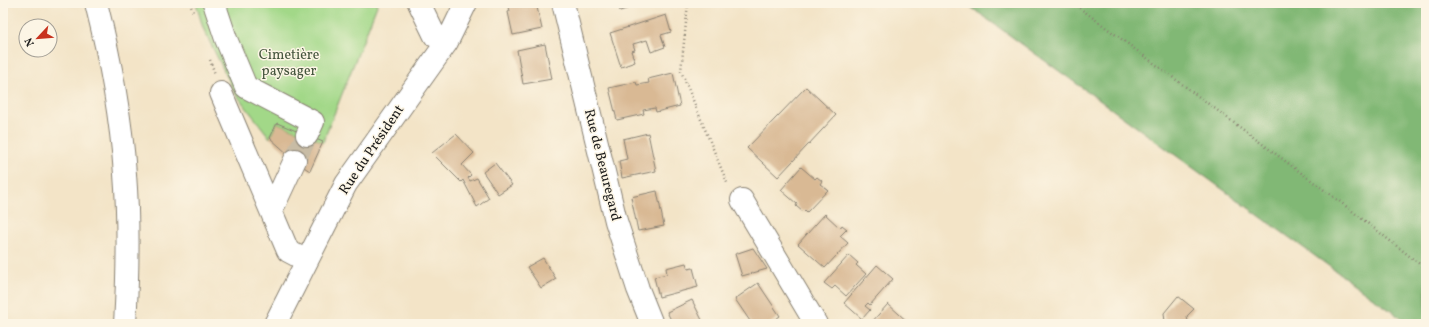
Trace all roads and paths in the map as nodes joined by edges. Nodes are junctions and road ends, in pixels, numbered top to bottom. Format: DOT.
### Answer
graph roads {
  1 [pos="96,3"];
  2 [pos="214,3"];
  3 [pos="419,3"];
  4 [pos="466,3"];
  5 [pos="563,3"];
  6 [pos="688,3"];
  7 [pos="1073,3"];
  8 [pos="447,42"];
  9 [pos="221,93"];
  10 [pos="307,135"];
  11 [pos="295,160"];
  12 [pos="742,200"];
  13 [pos="269,205"];
  14 [pos="306,262"];
  15 [pos="1426,269"];
  16 [pos="125,324"];
  17 [pos="275,324"];
  18 [pos="652,324"];
  19 [pos="816,324"];
  1 -- 16 [label="main road"];
  2 -- 10 [label="main road"];
  3 -- 8 [label="main road"];
  4 -- 8 [label="main road, Rue du Président"];
  5 -- 18 [label="main road, Rue de Beauregard"];
  6 -- 12 [label="path"];
  7 -- 15 [label="path"];
  8 -- 14 [label="main road, Rue du Président"];
  9 -- 13 [label="main road"];
  11 -- 13 [label="main road"];
  12 -- 19 [label="main road"];
  13 -- 14 [label="main road"];
  14 -- 17 [label="main road, Rue du Président"];
}
